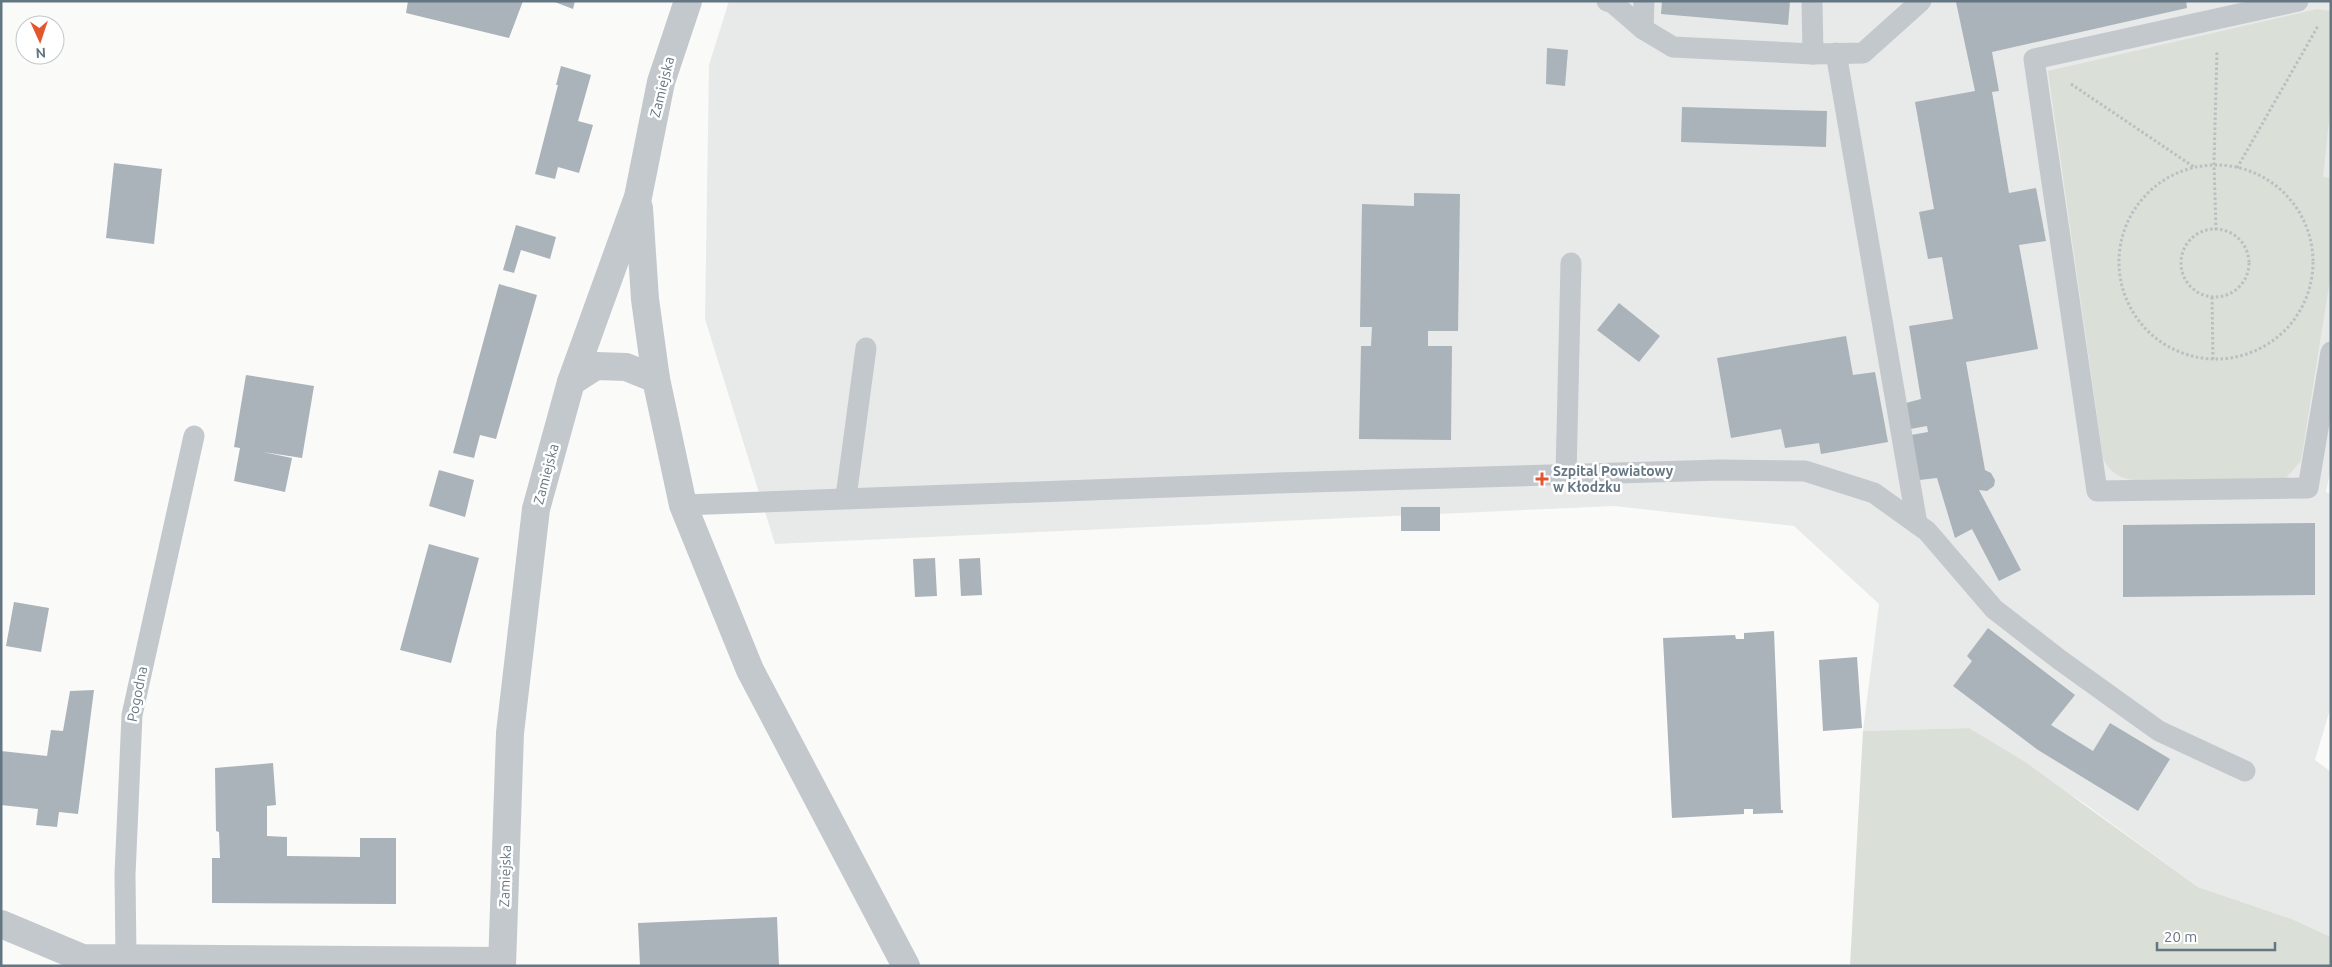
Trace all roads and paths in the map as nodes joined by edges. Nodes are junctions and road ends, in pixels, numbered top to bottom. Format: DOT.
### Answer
graph roads {
  1 [pos="688,1"];
  2 [pos="1607,1"];
  3 [pos="1644,1"];
  4 [pos="1812,1"];
  5 [pos="1921,1"];
  6 [pos="2298,1"];
  7 [pos="2218,19"];
  8 [pos="2321,21"];
  9 [pos="1643,29"];
  10 [pos="1836,53"];
  11 [pos="1813,54"];
  12 [pos="2034,59"];
  13 [pos="2214,164"];
  14 [pos="2195,167"];
  15 [pos="2237,168"];
  16 [pos="638,197"];
  17 [pos="2216,230"];
  18 [pos="1571,263"];
  19 [pos="2212,297"];
  20 [pos="866,348"];
  21 [pos="2331,352"];
  22 [pos="2213,360"];
  23 [pos="656,379"];
  24 [pos="571,382"];
  25 [pos="194,436"];
  26 [pos="1566,475"];
  27 [pos="846,498"];
  28 [pos="683,505"];
  29 [pos="1918,524"];
  30 [pos="2245,771"];
  31 [pos="1,924"];
  32 [pos="126,958"];
  33 [pos="502,964"];
  34 [pos="906,966"];
  1 -- 16 [label="street, Zamiejska"];
  2 -- 9 [label="lane"];
  3 -- 9 [label="lane"];
  4 -- 11 [label="lane"];
  5 -- 10 [label="lane"];
  6 -- 7 [label="lane"];
  7 -- 12 [label="lane"];
  7 -- 13 [label="path"];
  8 -- 15 [label="path"];
  9 -- 11 [label="lane"];
  10 -- 11 [label="lane"];
  10 -- 29 [label="lane"];
  12 -- 14 [label="path"];
  12 -- 21 [label="lane"];
  13 -- 14 [label="path"];
  13 -- 15 [label="path"];
  13 -- 17 [label="path"];
  14 -- 22 [label="path"];
  15 -- 22 [label="path"];
  16 -- 23 [label="street"];
  16 -- 24 [label="street, Zamiejska"];
  17 -- 19 [label="path"];
  17 -- 19 [label="path"];
  18 -- 26 [label="lane"];
  19 -- 22 [label="path"];
  20 -- 27 [label="lane"];
  23 -- 24 [label="street"];
  23 -- 28 [label="street"];
  24 -- 33 [label="street, Zamiejska"];
  25 -- 32 [label="lane, Pogodna"];
  26 -- 27 [label="lane"];
  26 -- 29 [label="lane"];
  27 -- 28 [label="lane"];
  28 -- 34 [label="street"];
  29 -- 30 [label="lane"];
  31 -- 32 [label="street"];
  32 -- 33 [label="street"];
}
